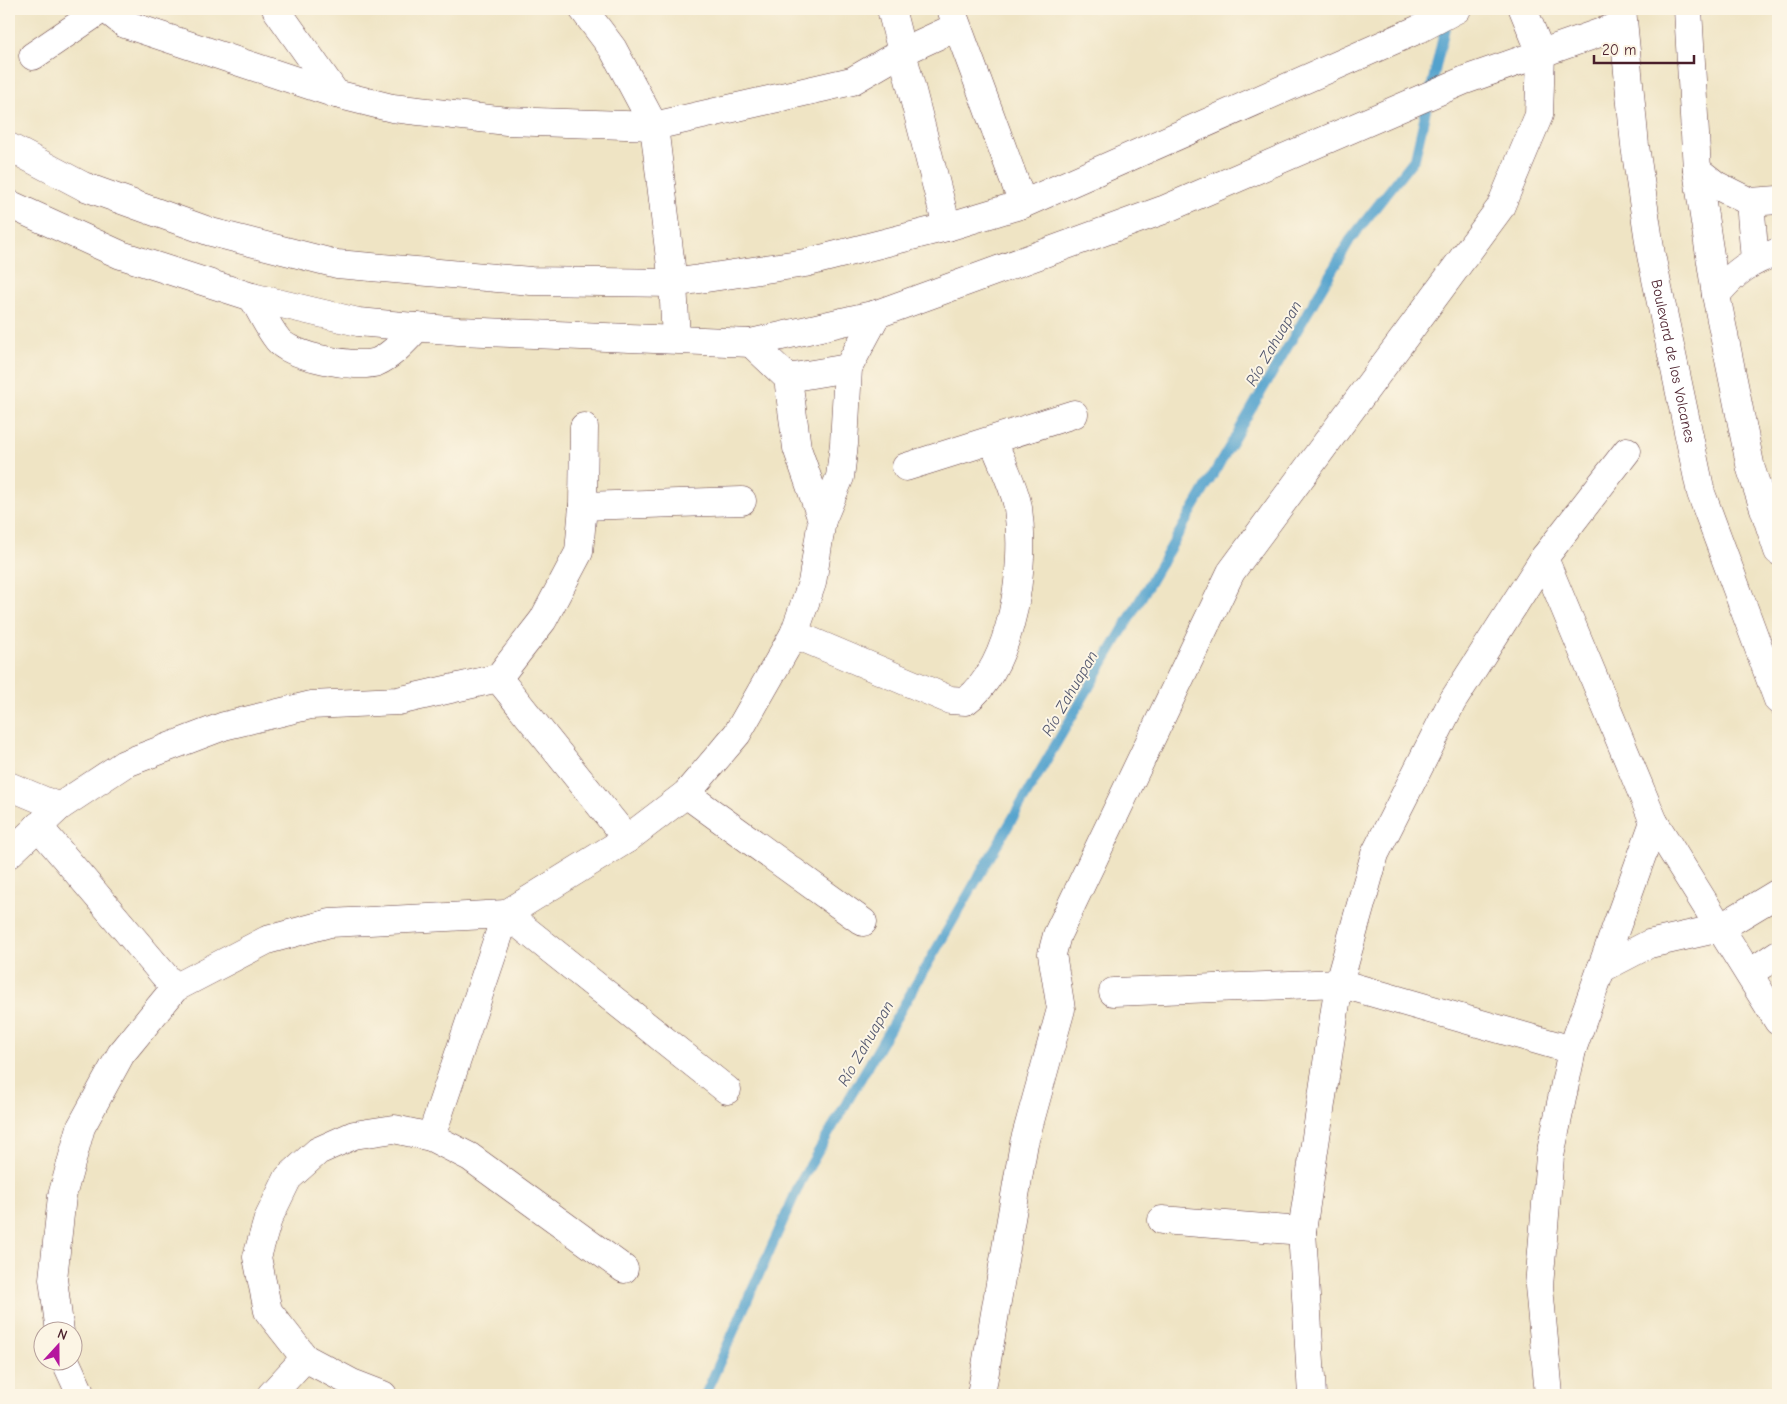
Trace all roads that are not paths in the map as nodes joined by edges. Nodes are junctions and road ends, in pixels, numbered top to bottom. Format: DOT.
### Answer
graph roads {
  1 [pos="102,9"];
  2 [pos="106,9"];
  3 [pos="276,9"];
  4 [pos="583,9"];
  5 [pos="891,9"];
  6 [pos="1457,9"];
  7 [pos="1523,9"];
  8 [pos="1688,9"];
  9 [pos="1622,17"];
  10 [pos="953,18"];
  11 [pos="902,52"];
  12 [pos="1541,53"];
  13 [pos="33,56"];
  14 [pos="336,94"];
  15 [pos="654,126"];
  16 [pos="9,147"];
  17 [pos="1697,170"];
  18 [pos="1778,200"];
  19 [pos="1750,202"];
  20 [pos="9,204"];
  21 [pos="1023,204"];
  22 [pos="947,227"];
  23 [pos="1766,256"];
  24 [pos="673,283"];
  25 [pos="1716,295"];
  26 [pos="252,297"];
  27 [pos="877,314"];
  28 [pos="418,327"];
  29 [pos="676,339"];
  30 [pos="751,343"];
  31 [pos="848,368"];
  32 [pos="788,378"];
  33 [pos="1074,414"];
  34 [pos="584,426"];
  35 [pos="993,440"];
  36 [pos="1627,452"];
  37 [pos="906,467"];
  38 [pos="742,501"];
  39 [pos="584,506"];
  40 [pos="822,520"];
  41 [pos="1778,551"];
  42 [pos="1544,558"];
  43 [pos="794,634"];
  44 [pos="498,678"];
  45 [pos="1778,700"];
  46 [pos="9,786"];
  47 [pos="686,794"];
  48 [pos="59,807"];
  49 [pos="1654,822"];
  50 [pos="38,826"];
  51 [pos="628,839"];
  52 [pos="9,854"];
  53 [pos="1778,893"];
  54 [pos="506,914"];
  55 [pos="863,922"];
  56 [pos="1720,928"];
  57 [pos="1778,954"];
  58 [pos="1601,969"];
  59 [pos="1750,973"];
  60 [pos="1339,983"];
  61 [pos="175,988"];
  62 [pos="1113,992"];
  63 [pos="1778,1021"];
  64 [pos="1572,1050"];
  65 [pos="727,1090"];
  66 [pos="431,1137"];
  67 [pos="1162,1220"];
  68 [pos="1302,1231"];
  69 [pos="624,1269"];
  70 [pos="59,1322"];
  71 [pos="304,1358"];
  72 [pos="71,1372"];
  73 [pos="81,1395"];
  74 [pos="270,1395"];
  75 [pos="383,1395"];
  76 [pos="981,1395"];
  77 [pos="1312,1395"];
  78 [pos="1549,1395"];
  1 -- 13 [label="street"];
  2 -- 14 [label="street"];
  3 -- 14 [label="street"];
  4 -- 15 [label="street"];
  5 -- 11 [label="street"];
  6 -- 21 [label="street"];
  7 -- 12 [label="street"];
  8 -- 17 [label="street"];
  9 -- 12 [label="street"];
  9 -- 45 [label="street, Boulevard de los Volcanes"];
  10 -- 11 [label="street"];
  10 -- 21 [label="street"];
  11 -- 15 [label="street"];
  11 -- 22 [label="street"];
  12 -- 27 [label="street"];
  12 -- 76 [label="street"];
  14 -- 15 [label="street"];
  15 -- 24 [label="street"];
  16 -- 24 [label="street"];
  17 -- 19 [label="street"];
  17 -- 25 [label="street"];
  18 -- 19 [label="street"];
  19 -- 23 [label="street"];
  20 -- 26 [label="street"];
  21 -- 22 [label="street"];
  22 -- 24 [label="street"];
  23 -- 25 [label="street"];
  24 -- 29 [label="street"];
  25 -- 41 [label="street"];
  26 -- 28 [label="street"];
  26 -- 28 [label="street"];
  27 -- 30 [label="street"];
  27 -- 31 [label="street"];
  28 -- 29 [label="street"];
  29 -- 30 [label="street"];
  30 -- 32 [label="street"];
  31 -- 32 [label="street"];
  31 -- 40 [label="street"];
  32 -- 40 [label="street"];
  33 -- 35 [label="street"];
  34 -- 39 [label="street"];
  35 -- 37 [label="street"];
  35 -- 43 [label="street"];
  36 -- 42 [label="street"];
  38 -- 39 [label="street"];
  39 -- 44 [label="street"];
  40 -- 43 [label="street"];
  42 -- 49 [label="street"];
  42 -- 60 [label="street"];
  43 -- 47 [label="street"];
  44 -- 48 [label="street"];
  44 -- 51 [label="street"];
  46 -- 48 [label="street"];
  47 -- 51 [label="street"];
  47 -- 55 [label="street"];
  48 -- 50 [label="street"];
  49 -- 56 [label="street"];
  49 -- 58 [label="street"];
  50 -- 52 [label="street"];
  50 -- 61 [label="street"];
  51 -- 54 [label="street"];
  53 -- 56 [label="street"];
  54 -- 61 [label="street"];
  54 -- 65 [label="street"];
  54 -- 66 [label="street"];
  56 -- 58 [label="street"];
  56 -- 59 [label="street"];
  57 -- 59 [label="street"];
  58 -- 64 [label="street"];
  59 -- 63 [label="street"];
  60 -- 62 [label="street"];
  60 -- 64 [label="street"];
  60 -- 68 [label="street"];
  61 -- 70 [label="street"];
  64 -- 78 [label="street"];
  66 -- 69 [label="street"];
  66 -- 71 [label="street"];
  67 -- 68 [label="street"];
  68 -- 77 [label="street"];
  71 -- 74 [label="street"];
  71 -- 75 [label="street"];
  72 -- 73 [label="street"];
}
